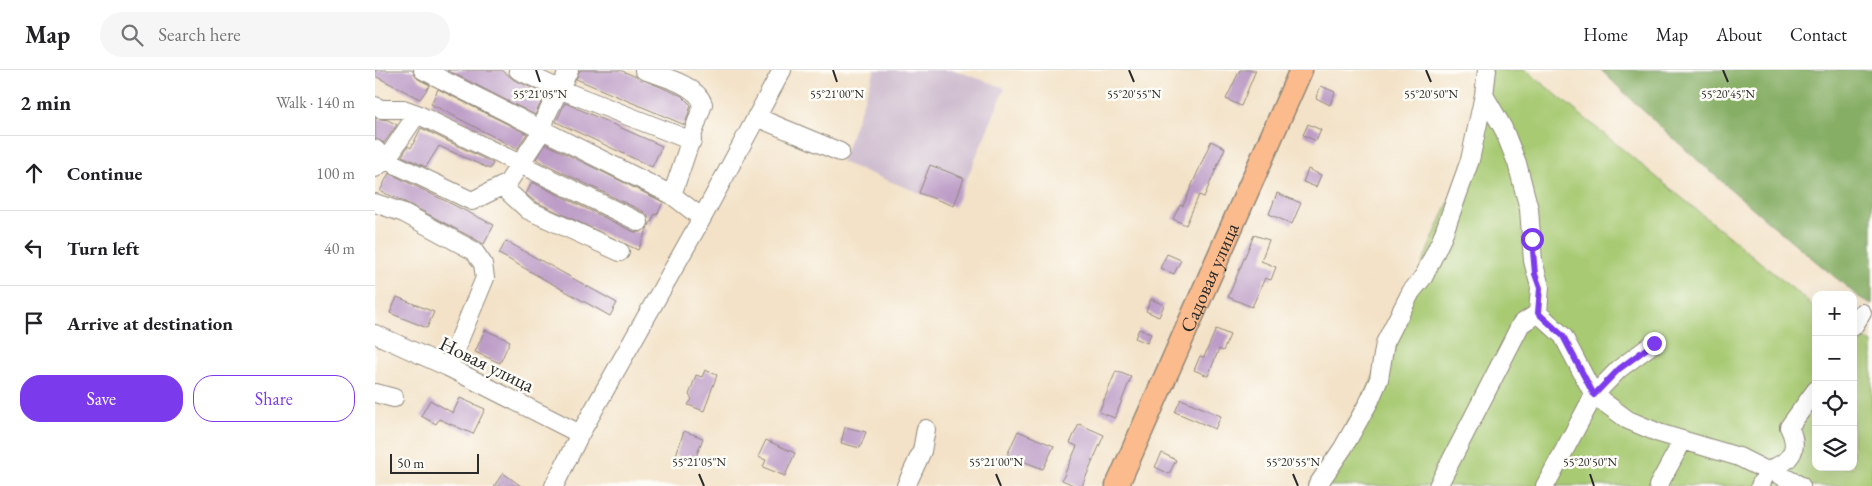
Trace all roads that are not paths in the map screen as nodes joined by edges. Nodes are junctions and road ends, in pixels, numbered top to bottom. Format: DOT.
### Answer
graph roads {
  1 [pos="423,70"];
  2 [pos="518,70"];
  3 [pos="569,70"];
  4 [pos="644,70"];
  5 [pos="782,70"];
  6 [pos="1301,70"];
  7 [pos="1487,70"];
  8 [pos="559,90"];
  9 [pos="1484,95"];
  10 [pos="375,106"];
  11 [pos="417,114"];
  12 [pos="756,117"];
  13 [pos="543,129"];
  14 [pos="692,141"];
  15 [pos="840,152"];
  16 [pos="379,159"];
  17 [pos="521,164"];
  18 [pos="502,186"];
  19 [pos="672,195"];
  20 [pos="375,203"];
  21 [pos="702,218"];
  22 [pos="639,222"];
  23 [pos="621,252"];
  24 [pos="1538,313"];
  25 [pos="375,334"];
  26 [pos="1654,343"];
  27 [pos="448,367"];
  28 [pos="375,393"];
  29 [pos="1594,395"];
  30 [pos="1812,395"];
  31 [pos="395,398"];
  32 [pos="926,429"];
  33 [pos="580,434"];
  34 [pos="1683,440"];
  35 [pos="1764,479"];
  36 [pos="554,486"];
  37 [pos="906,486"];
  38 [pos="1117,486"];
  39 [pos="1317,486"];
  40 [pos="1438,486"];
  41 [pos="1545,486"];
  42 [pos="1658,486"];
  43 [pos="1801,486"];
  1 -- 13 [label="street"];
  2 -- 8 [label="street"];
  3 -- 8 [label="street"];
  4 -- 14 [label="street"];
  5 -- 12 [label="street"];
  6 -- 38 [label="main road, Садовая улица"];
  7 -- 9 [label="street"];
  8 -- 13 [label="street"];
  8 -- 14 [label="street"];
  9 -- 24 [label="street"];
  9 -- 39 [label="street"];
  10 -- 11 [label="street"];
  11 -- 16 [label="street"];
  11 -- 17 [label="street"];
  12 -- 15 [label="street"];
  12 -- 21 [label="street"];
  13 -- 17 [label="street"];
  13 -- 19 [label="street"];
  14 -- 19 [label="street"];
  16 -- 18 [label="street"];
  17 -- 18 [label="street"];
  17 -- 22 [label="street"];
  18 -- 23 [label="street"];
  19 -- 21 [label="street"];
  20 -- 27 [label="street"];
  21 -- 33 [label="street"];
  24 -- 29 [label="street"];
  24 -- 40 [label="street"];
  25 -- 27 [label="street, Новая улица"];
  26 -- 29 [label="street"];
  27 -- 33 [label="street, Новая улица"];
  28 -- 31 [label="street"];
  29 -- 34 [label="street"];
  29 -- 41 [label="street"];
  30 -- 35 [label="street"];
  32 -- 37 [label="street"];
  33 -- 36 [label="street"];
  34 -- 35 [label="street"];
  34 -- 42 [label="street"];
  35 -- 43 [label="street"];
}
